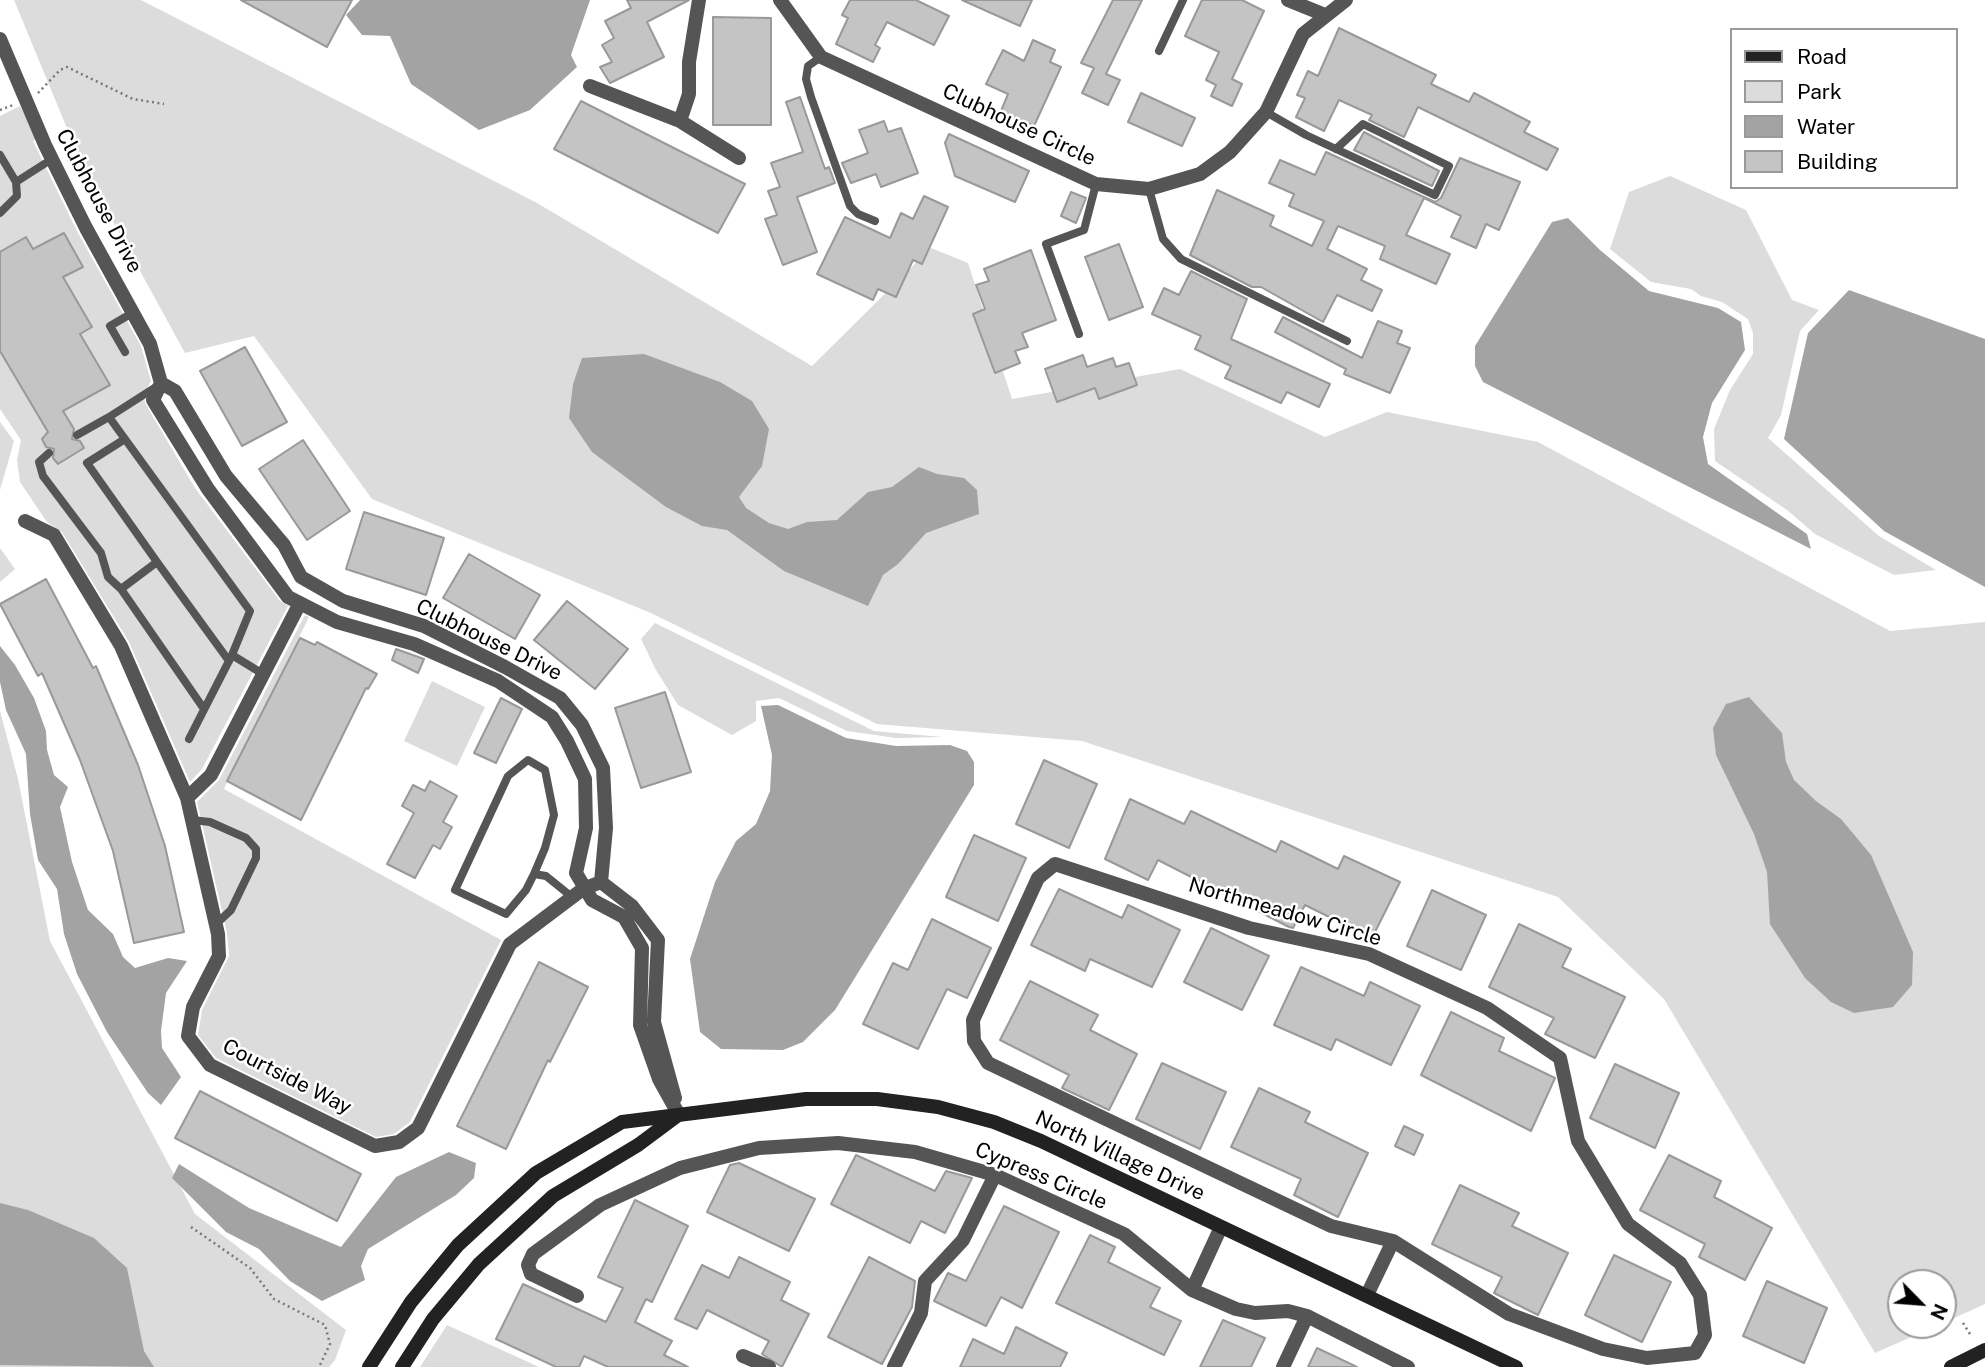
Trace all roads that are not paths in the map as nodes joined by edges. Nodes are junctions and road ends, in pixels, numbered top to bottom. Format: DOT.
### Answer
graph roads {
  1 [pos="699,0"];
  2 [pos="780,0"];
  3 [pos="1183,0"];
  4 [pos="1288,0"];
  5 [pos="1346,0"];
  6 [pos="1325,15"];
  7 [pos="0,39"];
  8 [pos="1159,51"];
  9 [pos="821,57"];
  10 [pos="590,86"];
  11 [pos="1266,112"];
  12 [pos="680,121"];
  13 [pos="1336,149"];
  14 [pos="0,155"];
  15 [pos="739,158"];
  16 [pos="52,159"];
  17 [pos="16,181"];
  18 [pos="1096,184"];
  19 [pos="1149,189"];
  20 [pos="0,213"];
  21 [pos="875,221"];
  22 [pos="134,312"];
  23 [pos="1079,334"];
  24 [pos="1348,341"];
  25 [pos="125,352"];
  26 [pos="161,383"];
  27 [pos="109,416"];
  28 [pos="77,435"];
  29 [pos="125,439"];
  30 [pos="49,453"];
  31 [pos="226,476"];
  32 [pos="208,489"];
  33 [pos="25,521"];
  34 [pos="157,562"];
  35 [pos="121,589"];
  36 [pos="300,603"];
  37 [pos="230,658"];
  38 [pos="263,674"];
  39 [pos="204,709"];
  40 [pos="189,739"];
  41 [pos="187,798"];
  42 [pos="192,820"];
  43 [pos="534,874"];
  44 [pos="601,882"];
  45 [pos="578,893"];
  46 [pos="215,925"];
  47 [pos="679,1115"];
  48 [pos="995,1175"];
  49 [pos="1221,1227"];
  50 [pos="1393,1241"];
  51 [pos="1192,1290"];
  52 [pos="1367,1295"];
  53 [pos="577,1296"];
  54 [pos="1307,1316"];
  55 [pos="1985,1350"];
  56 [pos="743,1356"];
  57 [pos="369,1367"];
  58 [pos="402,1367"];
  59 [pos="769,1367"];
  60 [pos="894,1367"];
  61 [pos="1283,1367"];
  62 [pos="1408,1367"];
  63 [pos="1516,1367"];
  64 [pos="1951,1367"];
  1 -- 12 [label="street"];
  2 -- 9 [label="street, Clubhouse Circle"];
  3 -- 8 [label="lane"];
  4 -- 6 [label="street"];
  5 -- 6 [label="street, Clubhouse Circle"];
  6 -- 11 [label="street, Clubhouse Circle"];
  7 -- 16 [label="street, Clubhouse Drive"];
  9 -- 18 [label="street, Clubhouse Circle"];
  9 -- 21 [label="lane"];
  10 -- 12 [label="street"];
  11 -- 13 [label="lane"];
  11 -- 19 [label="street, Clubhouse Circle"];
  12 -- 15 [label="street"];
  13 -- 13 [label="lane"];
  14 -- 17 [label="lane"];
  16 -- 17 [label="lane"];
  16 -- 22 [label="street, Clubhouse Drive"];
  17 -- 20 [label="lane"];
  18 -- 19 [label="street, Clubhouse Circle"];
  18 -- 23 [label="lane"];
  19 -- 24 [label="lane"];
  22 -- 25 [label="lane"];
  22 -- 26 [label="street, Clubhouse Drive"];
  26 -- 27 [label="lane"];
  26 -- 31 [label="street, Clubhouse Drive"];
  26 -- 32 [label="street, Clubhouse Drive"];
  27 -- 28 [label="lane"];
  27 -- 29 [label="lane"];
  29 -- 34 [label="lane"];
  29 -- 37 [label="lane"];
  30 -- 35 [label="lane"];
  31 -- 32 [label="street"];
  31 -- 44 [label="street, Clubhouse Drive"];
  32 -- 36 [label="street, Clubhouse Drive"];
  33 -- 41 [label="street, Courtside Way"];
  34 -- 35 [label="lane"];
  34 -- 37 [label="lane"];
  35 -- 39 [label="lane"];
  36 -- 38 [label="street"];
  36 -- 45 [label="street, Clubhouse Drive"];
  37 -- 38 [label="lane"];
  37 -- 39 [label="lane"];
  38 -- 41 [label="street"];
  39 -- 40 [label="lane"];
  41 -- 42 [label="street, Courtside Way"];
  42 -- 46 [label="street, Courtside Way"];
  42 -- 46 [label="lane"];
  43 -- 43 [label="lane"];
  43 -- 45 [label="lane"];
  44 -- 45 [label="street, Courtside Way"];
  44 -- 47 [label="street"];
  45 -- 46 [label="street, Courtside Way"];
  45 -- 47 [label="street"];
  47 -- 49 [label="street, North Village Drive"];
  47 -- 57 [label="street, North Village Drive"];
  47 -- 58 [label="street, North Village Drive"];
  48 -- 51 [label="street, Cypress Circle"];
  48 -- 53 [label="street, Cypress Circle"];
  48 -- 60 [label="street"];
  49 -- 51 [label="street"];
  49 -- 52 [label="street, North Village Drive"];
  50 -- 50 [label="street, Northmeadow Circle"];
  50 -- 52 [label="street"];
  51 -- 54 [label="street, Cypress Circle"];
  52 -- 63 [label="street, North Village Drive"];
  54 -- 61 [label="street"];
  54 -- 62 [label="street, Cypress Circle"];
  55 -- 64 [label="street"];
  56 -- 59 [label="street"];
}
